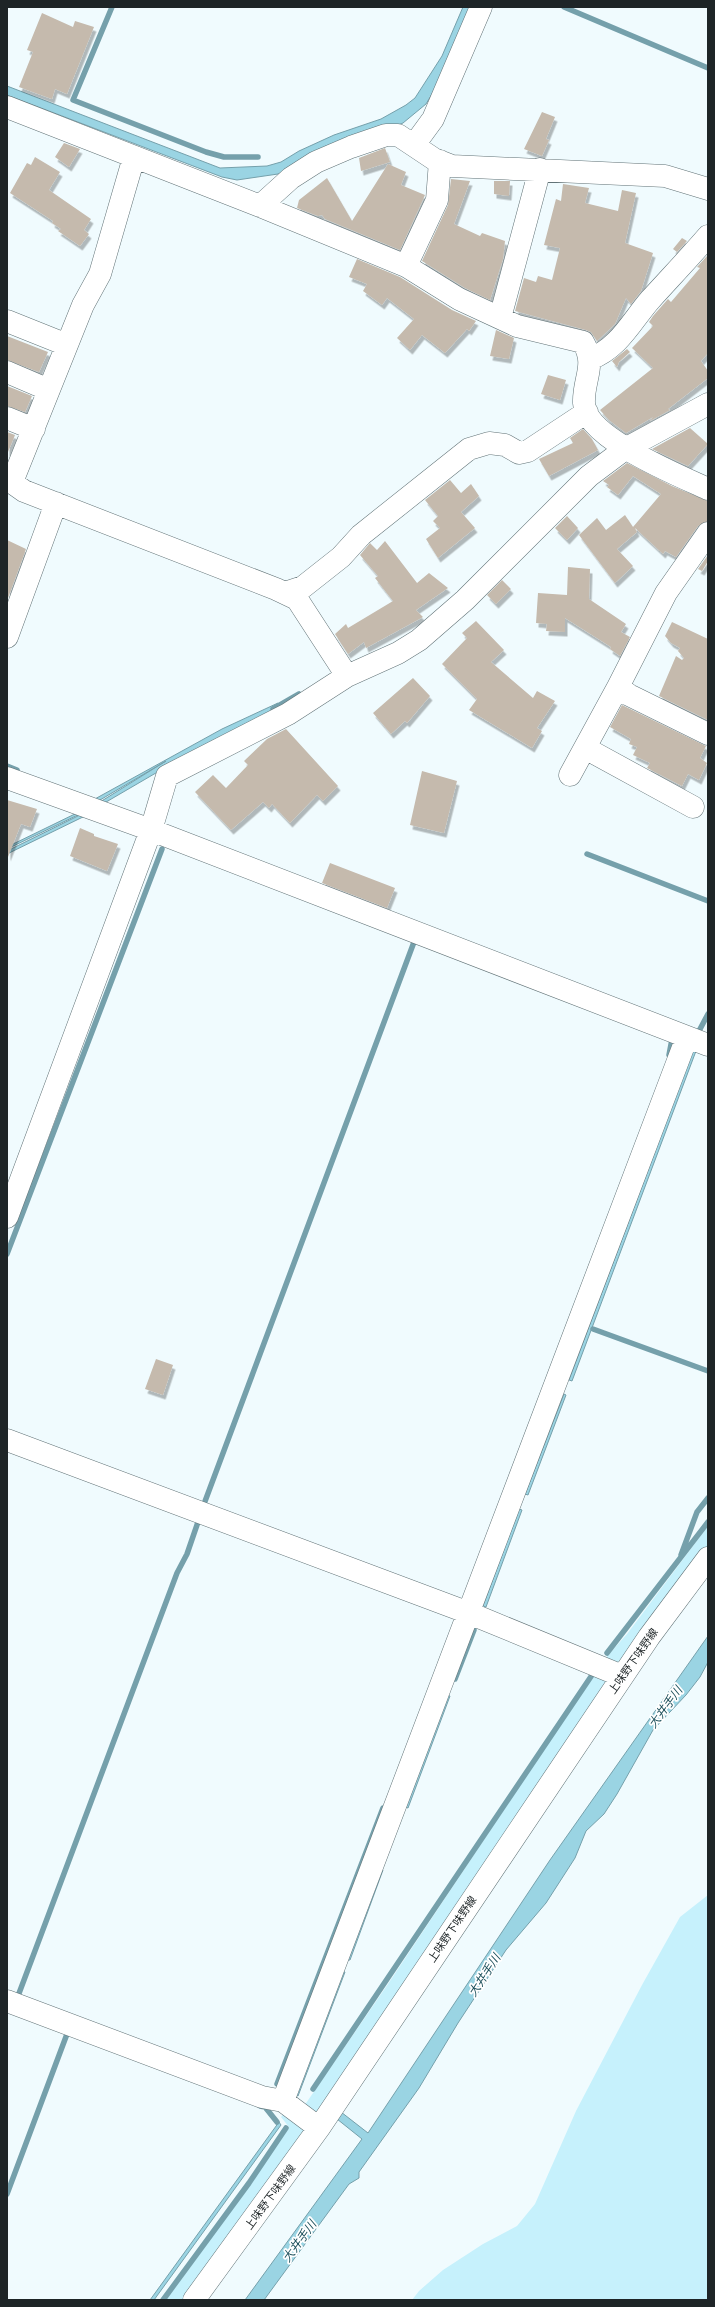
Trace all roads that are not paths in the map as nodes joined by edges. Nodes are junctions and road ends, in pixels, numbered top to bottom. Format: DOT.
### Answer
graph roads {
  1 [pos="481,7"];
  2 [pos="7,107"];
  3 [pos="414,145"];
  4 [pos="134,156"];
  5 [pos="440,161"];
  6 [pos="540,169"];
  7 [pos="708,189"];
  8 [pos="260,206"];
  9 [pos="708,236"];
  10 [pos="406,266"];
  11 [pos="500,318"];
  12 [pos="7,321"];
  13 [pos="67,345"];
  14 [pos="590,359"];
  15 [pos="7,372"];
  16 [pos="49,390"];
  17 [pos="708,404"];
  18 [pos="587,412"];
  19 [pos="7,418"];
  20 [pos="34,429"];
  21 [pos="625,449"];
  22 [pos="10,480"];
  23 [pos="708,489"];
  24 [pos="56,503"];
  25 [pos="708,533"];
  26 [pos="285,593"];
  27 [pos="7,637"];
  28 [pos="347,676"];
  29 [pos="618,687"];
  30 [pos="708,734"];
  31 [pos="585,748"];
  32 [pos="570,775"];
  33 [pos="7,778"];
  34 [pos="693,807"];
  35 [pos="151,830"];
  36 [pos="687,1037"];
  37 [pos="708,1044"];
  38 [pos="7,1217"];
  39 [pos="7,1440"];
  40 [pos="708,1558"];
  41 [pos="469,1613"];
  42 [pos="622,1676"];
  43 [pos="7,2001"];
  44 [pos="283,2101"];
  45 [pos="319,2128"];
  46 [pos="194,2300"];
  1 -- 3 [label="street"];
  2 -- 4 [label="street"];
  3 -- 5 [label="street"];
  3 -- 8 [label="street"];
  4 -- 8 [label="street"];
  4 -- 13 [label="street"];
  5 -- 6 [label="street"];
  5 -- 10 [label="street"];
  6 -- 7 [label="street"];
  6 -- 11 [label="street"];
  8 -- 10 [label="street"];
  9 -- 14 [label="street"];
  10 -- 11 [label="street"];
  11 -- 14 [label="street"];
  12 -- 13 [label="street"];
  13 -- 16 [label="street"];
  14 -- 18 [label="street"];
  15 -- 16 [label="street"];
  16 -- 20 [label="street"];
  17 -- 21 [label="street"];
  18 -- 21 [label="street"];
  18 -- 26 [label="street"];
  19 -- 20 [label="street"];
  20 -- 22 [label="street"];
  21 -- 23 [label="street"];
  21 -- 28 [label="street"];
  22 -- 24 [label="street"];
  24 -- 26 [label="street"];
  24 -- 27 [label="street"];
  25 -- 29 [label="street"];
  26 -- 28 [label="street"];
  28 -- 35 [label="street"];
  29 -- 30 [label="street"];
  29 -- 31 [label="street"];
  31 -- 32 [label="street"];
  31 -- 34 [label="street"];
  33 -- 35 [label="street"];
  35 -- 36 [label="street"];
  35 -- 38 [label="street"];
  36 -- 37 [label="street"];
  36 -- 41 [label="street"];
  39 -- 41 [label="street"];
  40 -- 42 [label="street, 上味野下味野線"];
  41 -- 42 [label="street"];
  41 -- 44 [label="street"];
  42 -- 45 [label="street, 上味野下味野線"];
  43 -- 44 [label="street"];
  44 -- 45 [label="street"];
  45 -- 46 [label="street, 上味野下味野線"];
}
